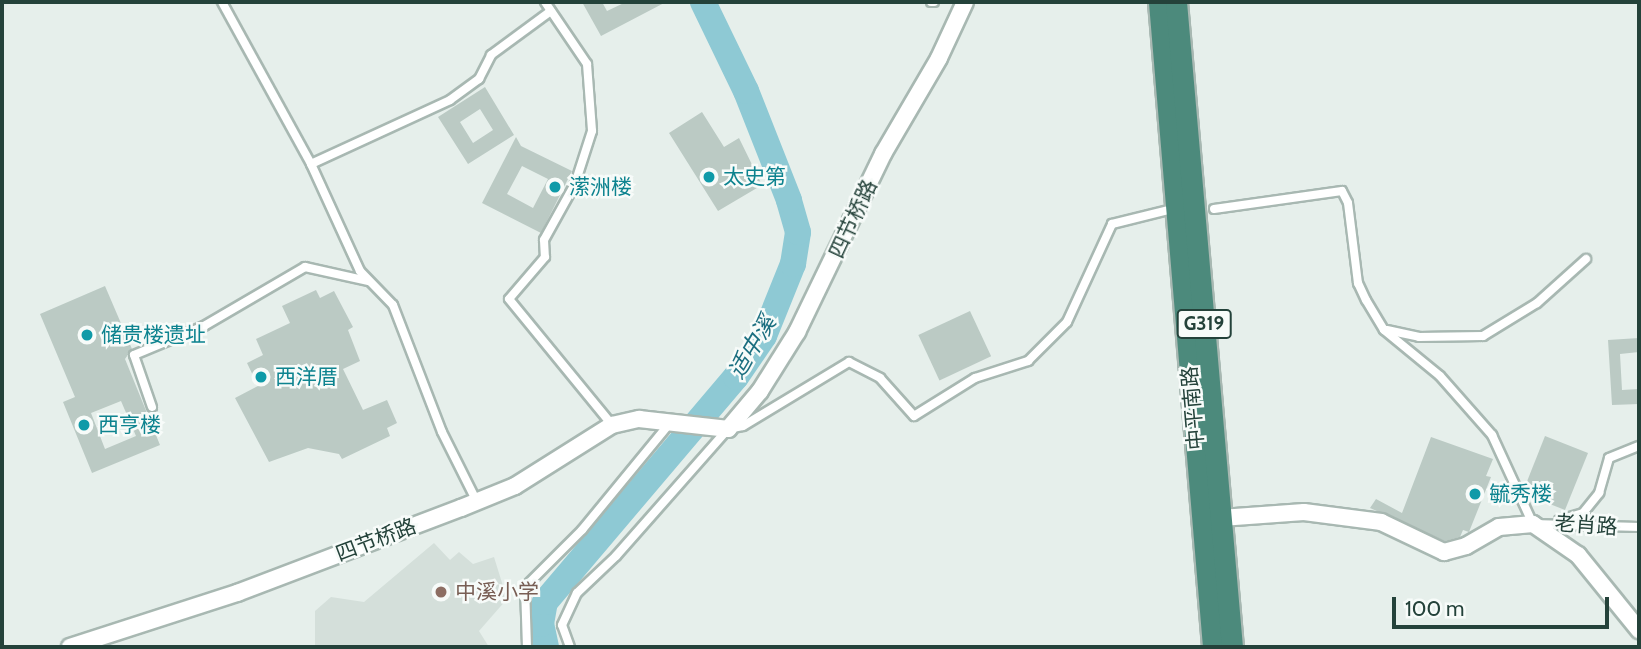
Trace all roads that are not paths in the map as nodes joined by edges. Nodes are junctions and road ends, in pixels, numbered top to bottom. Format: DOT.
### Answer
graph roads {
  1 [pos="222,2"];
  2 [pos="545,2"];
  3 [pos="965,2"];
  4 [pos="1159,2"];
  5 [pos="1176,2"];
  6 [pos="551,11"];
  7 [pos="311,164"];
  8 [pos="1176,208"];
  9 [pos="1214,209"];
  10 [pos="1586,259"];
  11 [pos="369,281"];
  12 [pos="1384,330"];
  13 [pos="152,407"];
  14 [pos="671,421"];
  15 [pos="612,425"];
  16 [pos="728,429"];
  17 [pos="1639,446"];
  18 [pos="477,502"];
  19 [pos="1221,518"];
  20 [pos="1555,521"];
  21 [pos="1533,524"];
  22 [pos="1639,527"];
  23 [pos="1639,630"];
  24 [pos="70,647"];
  25 [pos="527,647"];
  26 [pos="570,647"];
  27 [pos="1213,647"];
  28 [pos="1232,647"];
  1 -- 7 [label="lane"];
  2 -- 6 [label="lane"];
  3 -- 16 [label="street, 四节桥路"];
  4 -- 8 [label="highway, 中平南路 / G319"];
  5 -- 19 [label="highway, G319"];
  6 -- 7 [label="lane"];
  6 -- 15 [label="lane"];
  7 -- 11 [label="lane"];
  8 -- 16 [label="lane"];
  8 -- 27 [label="highway, 中平南路 / G319"];
  9 -- 12 [label="lane"];
  10 -- 12 [label="lane"];
  11 -- 13 [label="lane"];
  11 -- 18 [label="lane"];
  12 -- 21 [label="lane"];
  14 -- 15 [label="street, 四节桥路"];
  14 -- 16 [label="street, 四节桥路"];
  14 -- 25 [label="lane"];
  15 -- 18 [label="street, 四节桥路"];
  16 -- 26 [label="lane"];
  17 -- 20 [label="lane"];
  18 -- 24 [label="street, 四节桥路"];
  19 -- 21 [label="street"];
  19 -- 28 [label="highway, G319"];
  20 -- 21 [label="lane, 老肖路"];
  20 -- 22 [label="lane, 老肖路"];
  21 -- 23 [label="street"];
}
